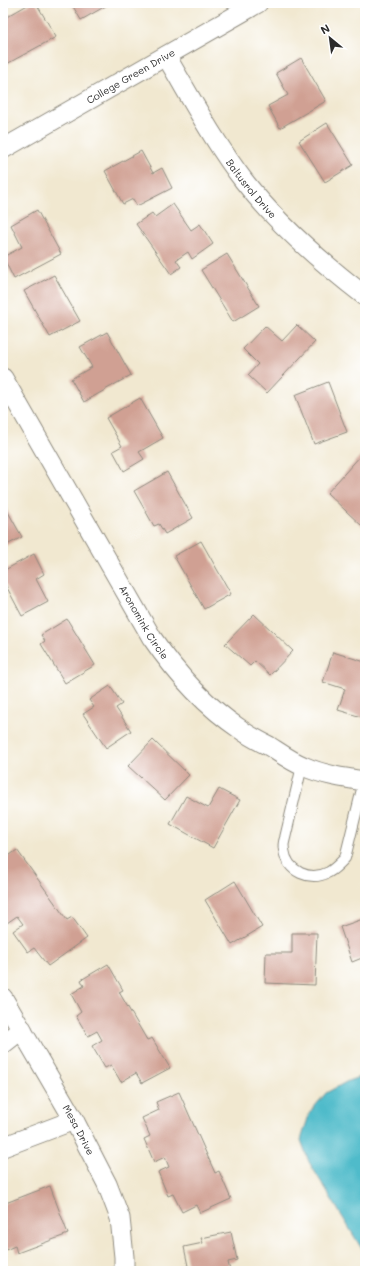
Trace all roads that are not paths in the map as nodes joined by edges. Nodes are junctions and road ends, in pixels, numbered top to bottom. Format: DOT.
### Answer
graph roads {
  1 [pos="258,3"];
  2 [pos="166,56"];
  3 [pos="3,149"];
  4 [pos="365,296"];
  5 [pos="3,378"];
  6 [pos="302,766"];
  7 [pos="365,781"];
  8 [pos="3,998"];
  9 [pos="22,1029"];
  10 [pos="3,1044"];
  11 [pos="74,1120"];
  12 [pos="3,1147"];
  13 [pos="124,1271"];
  1 -- 2 [label="street, College Green Drive"];
  2 -- 3 [label="street, College Green Drive"];
  2 -- 4 [label="street, Baltusrol Drive"];
  5 -- 6 [label="street, Aronomink Circle"];
  6 -- 7 [label="street, Aronomink Circle"];
  6 -- 7 [label="lane"];
  8 -- 9 [label="street, Mesa Drive"];
  9 -- 10 [label="street"];
  9 -- 11 [label="street, Mesa Drive"];
  11 -- 12 [label="street"];
  11 -- 13 [label="street, Mesa Drive"];
}
